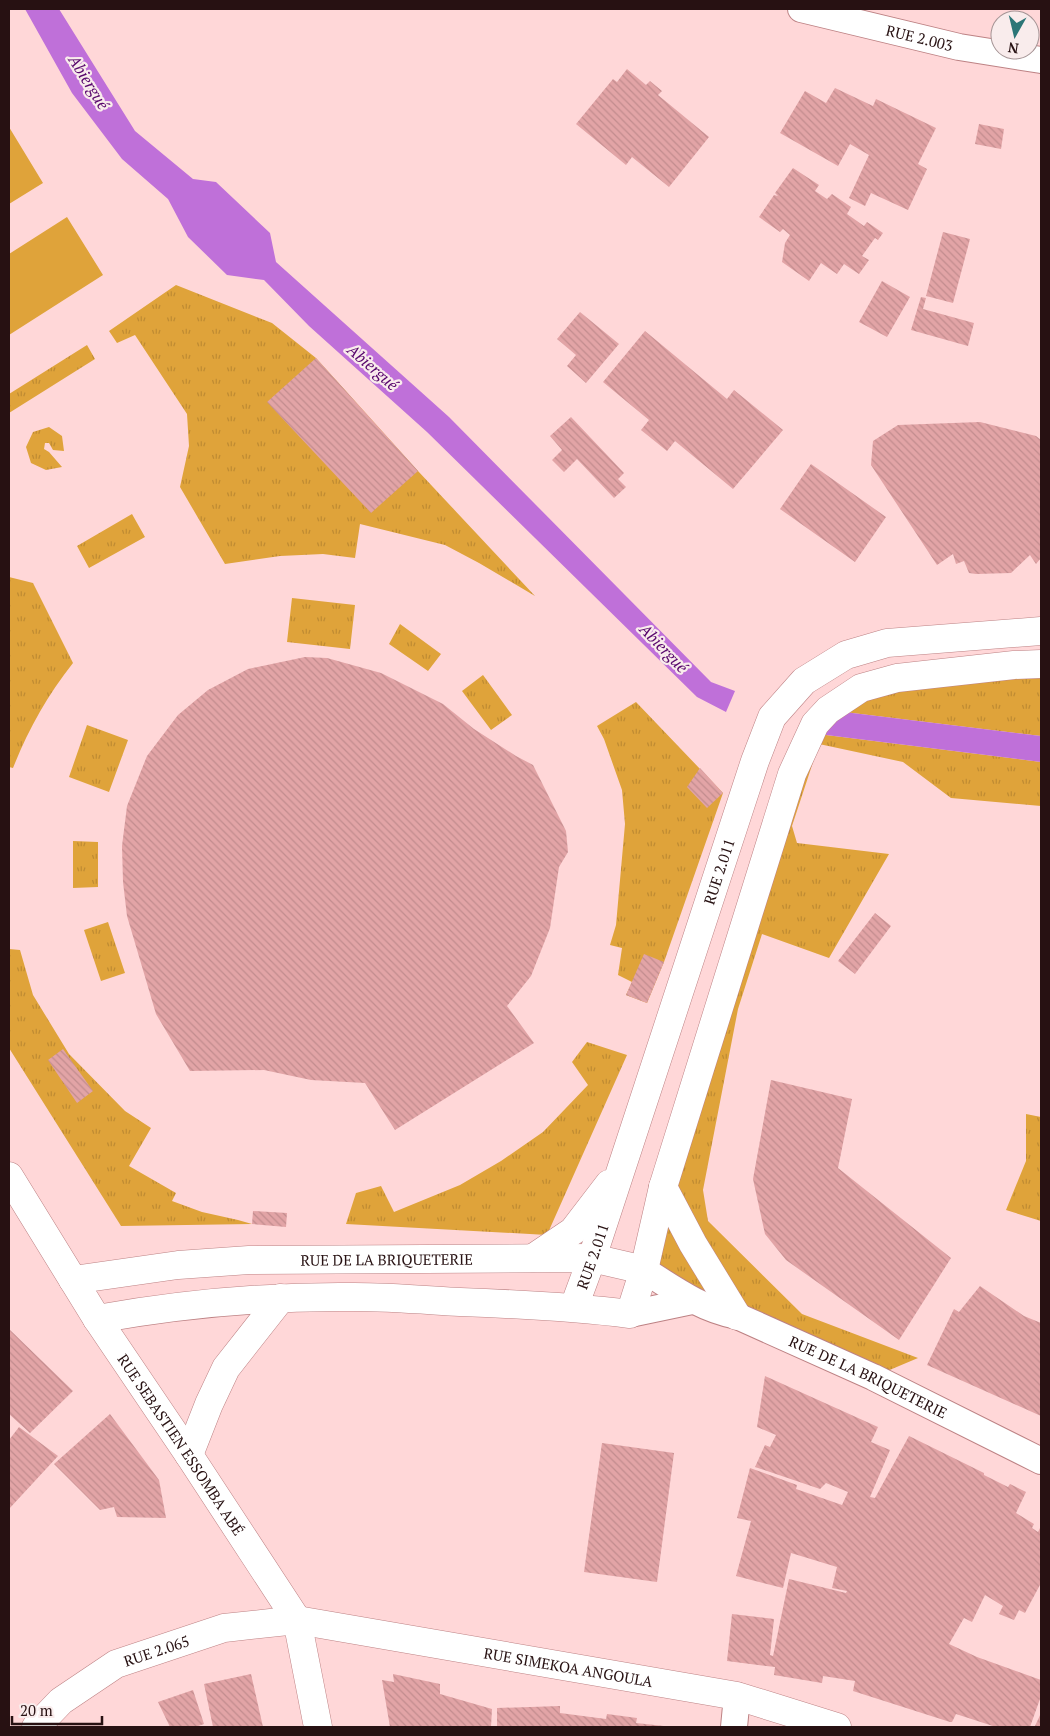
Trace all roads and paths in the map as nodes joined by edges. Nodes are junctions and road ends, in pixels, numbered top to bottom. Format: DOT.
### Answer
graph roads {
  1 [pos="801,9"];
  2 [pos="1041,60"];
  3 [pos="1041,631"];
  4 [pos="1041,664"];
  5 [pos="620,1169"];
  6 [pos="9,1176"];
  7 [pos="663,1187"];
  8 [pos="533,1258"];
  9 [pos="592,1258"];
  10 [pos="644,1270"];
  11 [pos="73,1280"];
  12 [pos="280,1298"];
  13 [pos="692,1301"];
  14 [pos="574,1307"];
  15 [pos="630,1314"];
  16 [pos="737,1316"];
  17 [pos="97,1319"];
  18 [pos="189,1455"];
  19 [pos="1041,1461"];
  20 [pos="296,1620"];
  21 [pos="737,1696"];
  22 [pos="36,1727"];
  23 [pos="318,1727"];
  24 [pos="734,1727"];
  25 [pos="837,1727"];
  1 -- 2 [label="street, RUE 2.003"];
  3 -- 5 [label="street, RUE 2.011"];
  4 -- 7 [label="street"];
  5 -- 8 [label="street"];
  5 -- 9 [label="street, RUE 2.011"];
  6 -- 11 [label="street, RUE SEBASTIEN ESSOMBA ABÉ"];
  7 -- 10 [label="street"];
  7 -- 16 [label="street"];
  8 -- 9 [label="street, RUE DE LA BRIQUETERIE"];
  8 -- 11 [label="street, RUE DE LA BRIQUETERIE"];
  9 -- 10 [label="street, RUE DE LA BRIQUETERIE"];
  9 -- 14 [label="street, RUE 2.011"];
  10 -- 13 [label="street, RUE DE LA BRIQUETERIE"];
  10 -- 15 [label="street"];
  11 -- 17 [label="street, RUE SEBASTIEN ESSOMBA ABÉ"];
  12 -- 14 [label="street"];
  12 -- 17 [label="street"];
  12 -- 18 [label="street"];
  13 -- 15 [label="street"];
  13 -- 16 [label="street, RUE DE LA BRIQUETERIE"];
  14 -- 15 [label="street"];
  16 -- 19 [label="street, RUE DE LA BRIQUETERIE"];
  17 -- 18 [label="street, RUE SEBASTIEN ESSOMBA ABÉ"];
  18 -- 20 [label="street, RUE SEBASTIEN ESSOMBA ABÉ"];
  20 -- 21 [label="street, RUE SIMEKOA ANGOULA"];
  20 -- 22 [label="street, RUE 2.065"];
  20 -- 23 [label="street, RUE SEBASTIEN ESSOMBA ABÉ"];
  21 -- 24 [label="street"];
  21 -- 25 [label="street, RUE SIMEKOA ANGOULA"];
}
